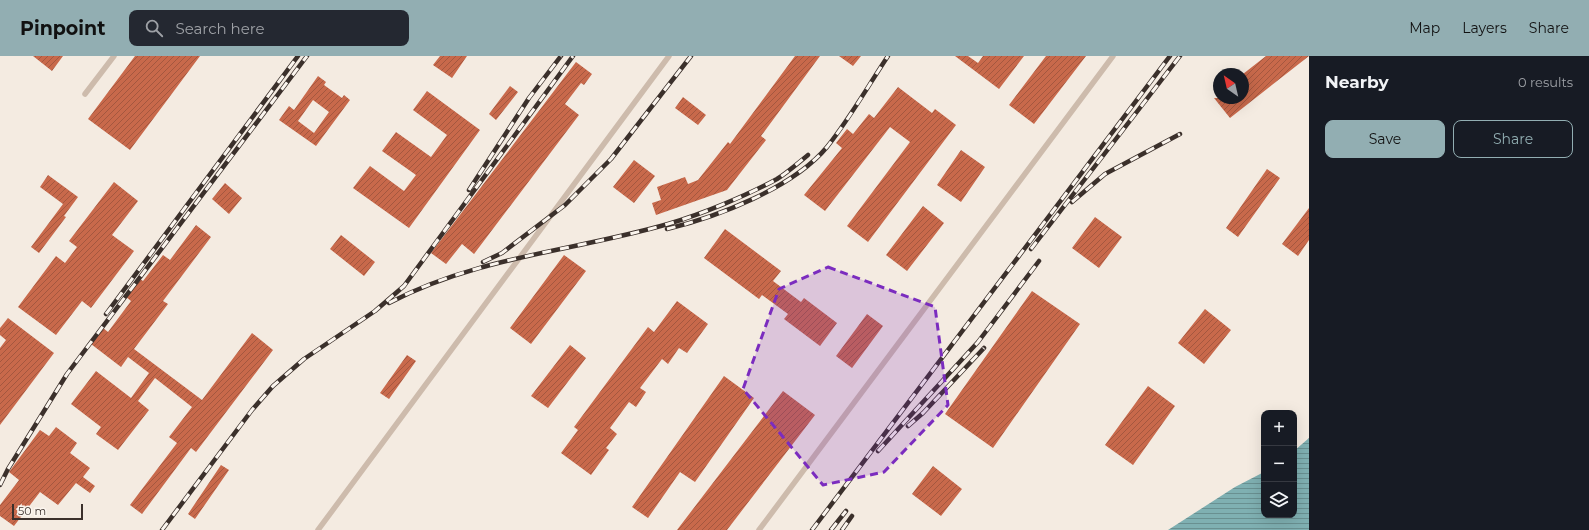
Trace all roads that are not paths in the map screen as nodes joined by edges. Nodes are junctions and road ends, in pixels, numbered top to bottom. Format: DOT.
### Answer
graph roads {
  1 [pos="114,56"];
  2 [pos="669,56"];
  3 [pos="1113,56"];
  4 [pos="86,94"];
  5 [pos="318,530"];
  6 [pos="759,530"];
  1 -- 4 [label="lane"];
  2 -- 5 [label="lane"];
  3 -- 6 [label="lane"];
}
